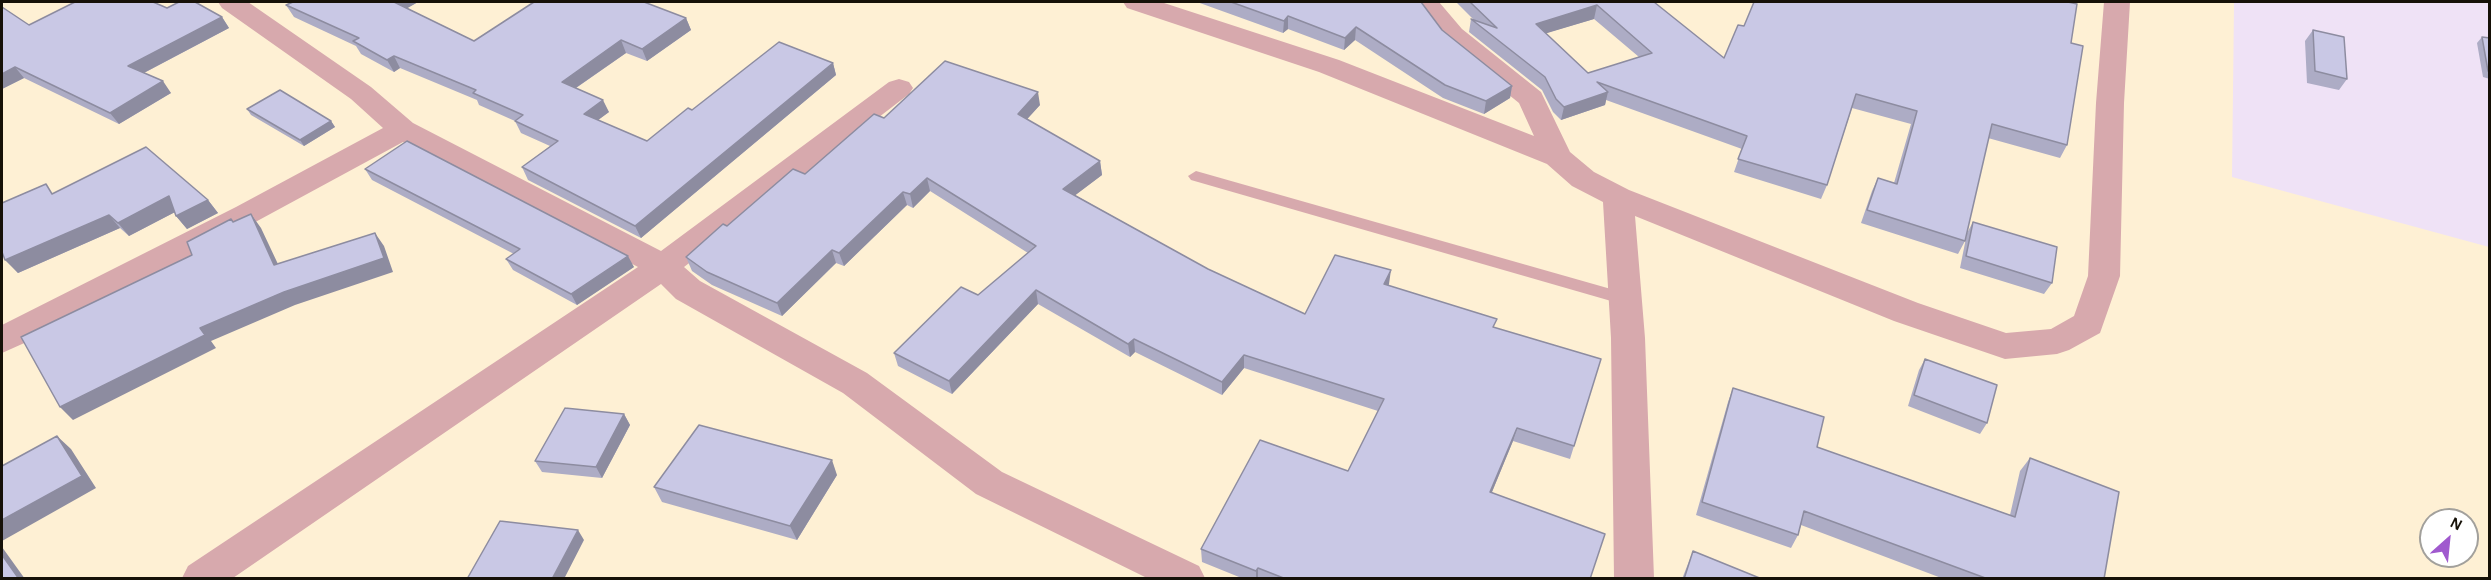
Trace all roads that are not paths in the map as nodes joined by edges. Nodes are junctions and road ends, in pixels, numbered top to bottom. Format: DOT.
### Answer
graph roads {
  1 [pos="231,2"];
  2 [pos="1136,2"];
  3 [pos="1426,2"];
  4 [pos="2117,2"];
  5 [pos="899,88"];
  6 [pos="403,130"];
  7 [pos="1558,157"];
  8 [pos="1196,176"];
  9 [pos="1618,197"];
  10 [pos="663,266"];
  11 [pos="1625,299"];
  12 [pos="2,340"];
  13 [pos="202,579"];
  14 [pos="1185,579"];
  15 [pos="1634,579"];
  1 -- 6 [label="street"];
  2 -- 7 [label="street"];
  3 -- 7 [label="street"];
  4 -- 9 [label="street"];
  5 -- 10 [label="street"];
  6 -- 10 [label="street"];
  6 -- 12 [label="street"];
  7 -- 9 [label="street"];
  8 -- 11 [label="lane"];
  9 -- 11 [label="street"];
  10 -- 13 [label="street"];
  10 -- 14 [label="street"];
  11 -- 15 [label="street"];
}
